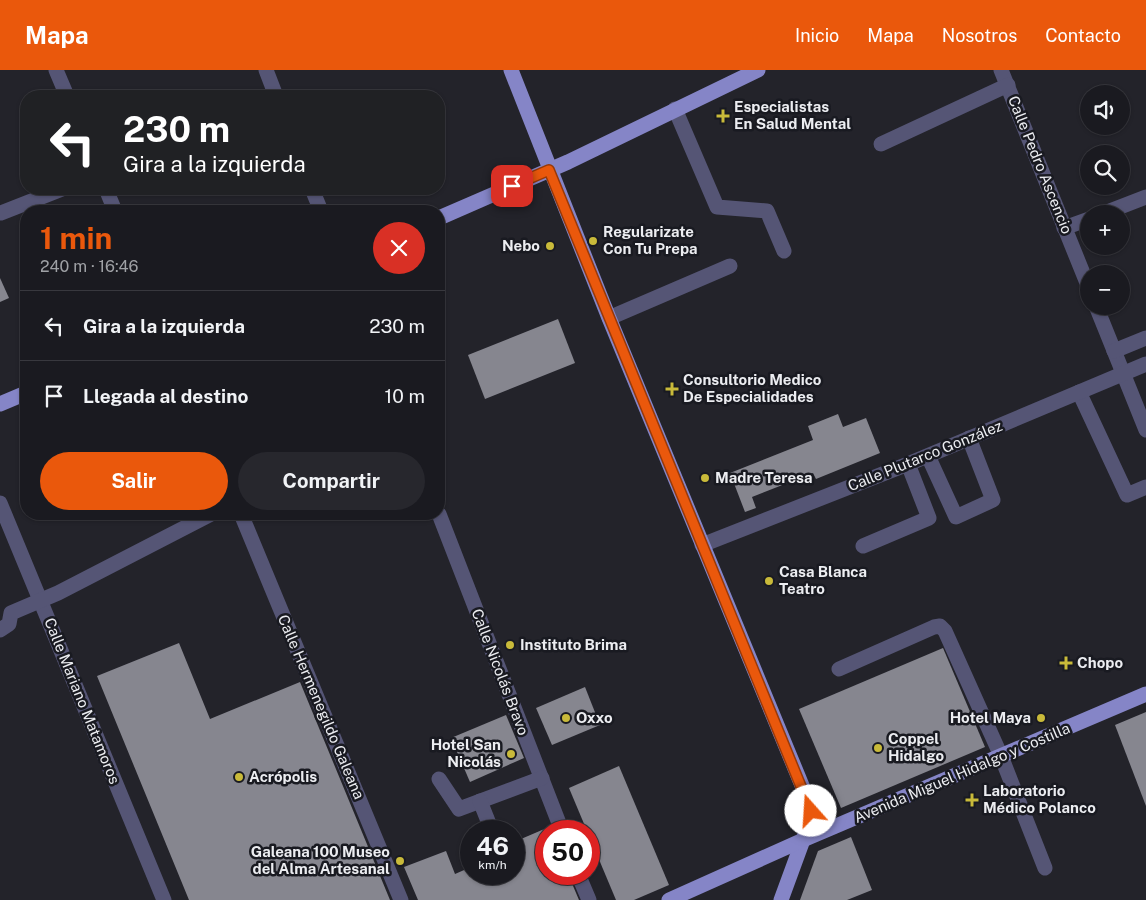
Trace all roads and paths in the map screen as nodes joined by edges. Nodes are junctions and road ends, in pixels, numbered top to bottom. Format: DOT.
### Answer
graph roads {
  1 [pos="56,70"];
  2 [pos="266,70"];
  3 [pos="511,70"];
  4 [pos="758,70"];
  5 [pos="1001,70"];
  6 [pos="1008,85"];
  7 [pos="64,90"];
  8 [pos="274,90"];
  9 [pos="675,109"];
  10 [pos="881,144"];
  11 [pos="549,170"];
  12 [pos="47,195"];
  13 [pos="1146,197"];
  14 [pos="21,205"];
  15 [pos="1125,205"];
  16 [pos="20,206"];
  17 [pos="1,213"];
  18 [pos="445,215"];
  19 [pos="1080,222"];
  20 [pos="1064,228"];
  21 [pos="784,251"];
  22 [pos="730,266"];
  23 [pos="1080,266"];
  24 [pos="1100,315"];
  25 [pos="609,318"];
  26 [pos="1146,338"];
  27 [pos="1114,351"];
  28 [pos="1146,364"];
  29 [pos="1124,374"];
  30 [pos="1079,392"];
  31 [pos="20,396"];
  32 [pos="0,404"];
  33 [pos="1146,430"];
  34 [pos="969,438"];
  35 [pos="928,456"];
  36 [pos="908,464"];
  37 [pos="1146,487"];
  38 [pos="0,503"];
  39 [pos="199,520"];
  40 [pos="243,520"];
  41 [pos="441,520"];
  42 [pos="702,545"];
  43 [pos="863,546"];
  44 [pos="41,601"];
  45 [pos="0,630"];
  46 [pos="839,669"];
  47 [pos="1146,694"];
  48 [pos="1001,756"];
  49 [pos="542,778"];
  50 [pos="439,779"];
  51 [pos="480,801"];
  52 [pos="488,820"];
  53 [pos="558,820"];
  54 [pos="803,840"];
  55 [pos="1045,868"];
  56 [pos="583,885"];
  57 [pos="780,897"];
  58 [pos="162,899"];
  59 [pos="401,900"];
  60 [pos="589,900"];
  61 [pos="669,900"];
  1 -- 7 [label="street"];
  2 -- 8 [label="street"];
  3 -- 11 [label="main road"];
  4 -- 9 [label="main road"];
  5 -- 6 [label="street, Calle Pedro Ascencio"];
  6 -- 10 [label="street"];
  6 -- 20 [label="street, Calle Pedro Ascencio"];
  9 -- 11 [label="main road"];
  9 -- 21 [label="street"];
  11 -- 18 [label="main road"];
  11 -- 25 [label="main road"];
  12 -- 14 [label="street"];
  13 -- 15 [label="street"];
  16 -- 17 [label="street"];
  19 -- 20 [label="street"];
  20 -- 23 [label="street, Calle Pedro Ascencio"];
  22 -- 25 [label="street"];
  24 -- 27 [label="street"];
  25 -- 42 [label="main road"];
  26 -- 27 [label="street"];
  27 -- 29 [label="street"];
  28 -- 29 [label="street, Calle Plutarco González"];
  29 -- 30 [label="street, Calle Plutarco González"];
  29 -- 33 [label="street"];
  30 -- 34 [label="street, Calle Plutarco González"];
  30 -- 37 [label="street"];
  31 -- 32 [label="main road"];
  34 -- 35 [label="street, Calle Plutarco González"];
  34 -- 35 [label="street"];
  35 -- 36 [label="street, Calle Plutarco González"];
  36 -- 42 [label="street, Calle Plutarco González"];
  36 -- 43 [label="street"];
  38 -- 44 [label="street, Calle Mariano Matamoros"];
  39 -- 44 [label="street"];
  40 -- 59 [label="street, Calle Hermenegildo Galeana"];
  41 -- 49 [label="street, Calle Nicolás Bravo"];
  42 -- 54 [label="main road"];
  44 -- 45 [label="street"];
  44 -- 58 [label="street, Calle Mariano Matamoros"];
  46 -- 48 [label="street"];
  47 -- 48 [label="main road, Avenida Miguel Hidalgo y Costilla"];
  48 -- 54 [label="main road, Avenida Miguel Hidalgo y Costilla"];
  48 -- 55 [label="street"];
  49 -- 51 [label="street"];
  49 -- 53 [label="street, Calle Nicolás Bravo"];
  50 -- 51 [label="street"];
  51 -- 52 [label="street"];
  54 -- 57 [label="main road"];
  54 -- 61 [label="main road, Avenida Miguel Hidalgo y Costilla"];
  56 -- 60 [label="street"];
}
